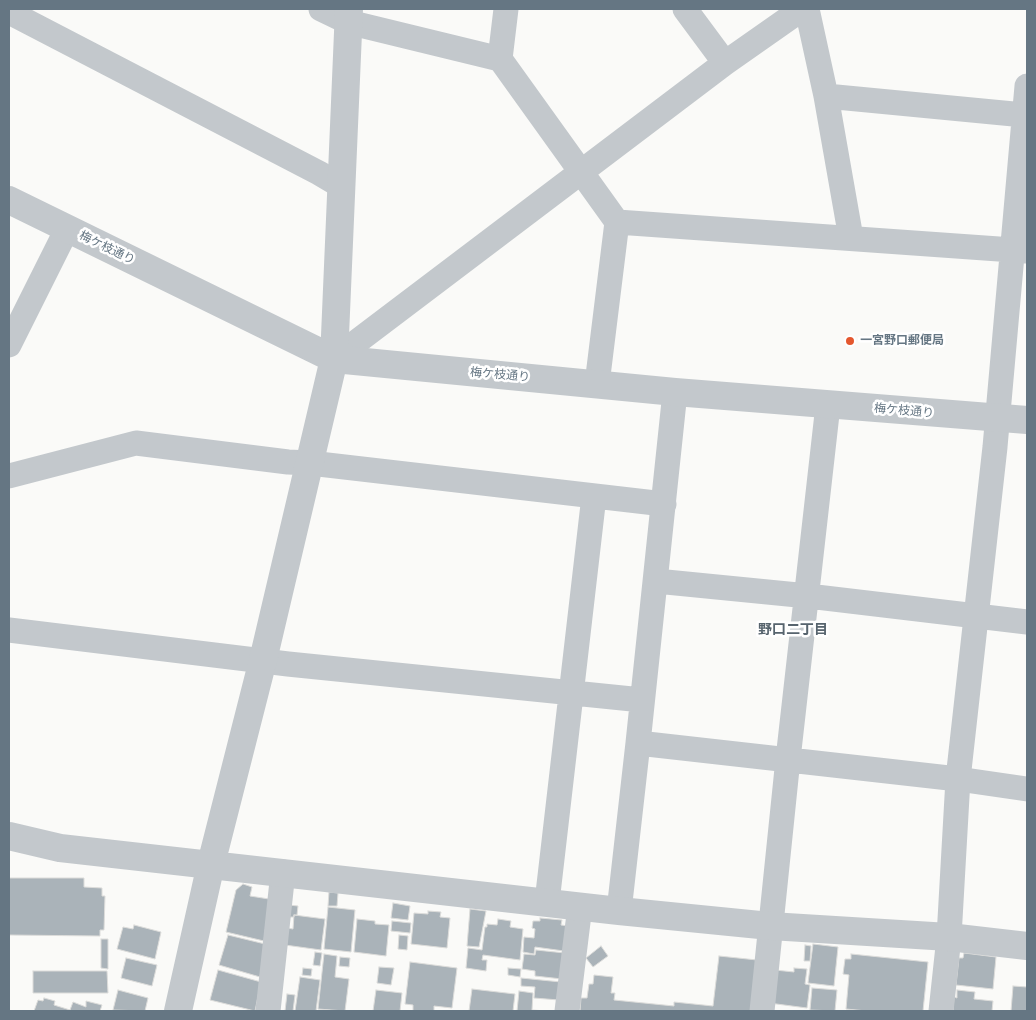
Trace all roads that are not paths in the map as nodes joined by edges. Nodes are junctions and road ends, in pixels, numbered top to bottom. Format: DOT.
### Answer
graph roads {
  1 [pos="321,9"];
  2 [pos="506,9"];
  3 [pos="685,9"];
  4 [pos="802,9"];
  5 [pos="807,9"];
  6 [pos="9,12"];
  7 [pos="348,16"];
  8 [pos="500,59"];
  9 [pos="725,64"];
  10 [pos="1027,86"];
  11 [pos="826,96"];
  12 [pos="1025,124"];
  13 [pos="581,172"];
  14 [pos="341,186"];
  15 [pos="9,200"];
  16 [pos="617,222"];
  17 [pos="66,229"];
  18 [pos="851,238"];
  19 [pos="1020,250"];
  20 [pos="9,345"];
  21 [pos="334,359"];
  22 [pos="598,384"];
  23 [pos="675,392"];
  24 [pos="828,405"];
  25 [pos="997,418"];
  26 [pos="1027,420"];
  27 [pos="310,463"];
  28 [pos="9,476"];
  29 [pos="594,496"];
  30 [pos="664,504"];
  31 [pos="656,581"];
  32 [pos="808,596"];
  33 [pos="976,616"];
  34 [pos="1027,622"];
  35 [pos="9,630"];
  36 [pos="262,660"];
  37 [pos="571,692"];
  38 [pos="642,700"];
  39 [pos="638,743"];
  40 [pos="788,759"];
  41 [pos="958,779"];
  42 [pos="1027,789"];
  43 [pos="9,836"];
  44 [pos="211,864"];
  45 [pos="283,872"];
  46 [pos="547,902"];
  47 [pos="580,906"];
  48 [pos="619,911"];
  49 [pos="770,926"];
  50 [pos="949,937"];
  51 [pos="1027,946"];
  52 [pos="178,1011"];
  53 [pos="268,1011"];
  54 [pos="567,1011"];
  55 [pos="762,1011"];
  56 [pos="941,1011"];
  1 -- 7 [label="street"];
  2 -- 8 [label="street"];
  3 -- 9 [label="street"];
  4 -- 9 [label="street"];
  5 -- 11 [label="street"];
  6 -- 14 [label="street"];
  7 -- 8 [label="street"];
  7 -- 14 [label="street"];
  8 -- 13 [label="street"];
  9 -- 13 [label="street"];
  10 -- 12 [label="street"];
  11 -- 12 [label="street"];
  11 -- 18 [label="street"];
  12 -- 19 [label="street"];
  13 -- 16 [label="street"];
  13 -- 21 [label="street"];
  14 -- 21 [label="street"];
  15 -- 17 [label="street, 梅ケ枝通り"];
  16 -- 18 [label="street"];
  16 -- 22 [label="street"];
  17 -- 20 [label="street"];
  17 -- 21 [label="street, 梅ケ枝通り"];
  18 -- 19 [label="street"];
  19 -- 25 [label="street"];
  21 -- 22 [label="street, 梅ケ枝通り"];
  21 -- 27 [label="street"];
  22 -- 23 [label="street, 梅ケ枝通り"];
  23 -- 24 [label="street, 梅ケ枝通り"];
  23 -- 30 [label="street"];
  24 -- 25 [label="street, 梅ケ枝通り"];
  24 -- 32 [label="street"];
  25 -- 26 [label="street, 梅ケ枝通り"];
  25 -- 33 [label="street"];
  27 -- 28 [label="street"];
  27 -- 29 [label="street"];
  27 -- 36 [label="street"];
  29 -- 30 [label="street"];
  29 -- 37 [label="street"];
  30 -- 31 [label="street"];
  31 -- 32 [label="street"];
  31 -- 38 [label="street"];
  32 -- 33 [label="street"];
  32 -- 40 [label="street"];
  33 -- 34 [label="street"];
  33 -- 41 [label="street"];
  35 -- 36 [label="street"];
  36 -- 37 [label="street"];
  36 -- 44 [label="street"];
  37 -- 38 [label="street"];
  37 -- 46 [label="street"];
  38 -- 39 [label="street"];
  39 -- 40 [label="street"];
  39 -- 48 [label="street"];
  40 -- 41 [label="street"];
  40 -- 49 [label="street"];
  41 -- 42 [label="street"];
  41 -- 50 [label="street"];
  43 -- 44 [label="street"];
  44 -- 45 [label="street"];
  44 -- 52 [label="street"];
  45 -- 46 [label="street"];
  45 -- 53 [label="street"];
  46 -- 47 [label="street"];
  47 -- 48 [label="street"];
  47 -- 54 [label="street"];
  48 -- 49 [label="street"];
  49 -- 50 [label="street"];
  49 -- 55 [label="street"];
  50 -- 51 [label="street"];
  50 -- 56 [label="street"];
}
